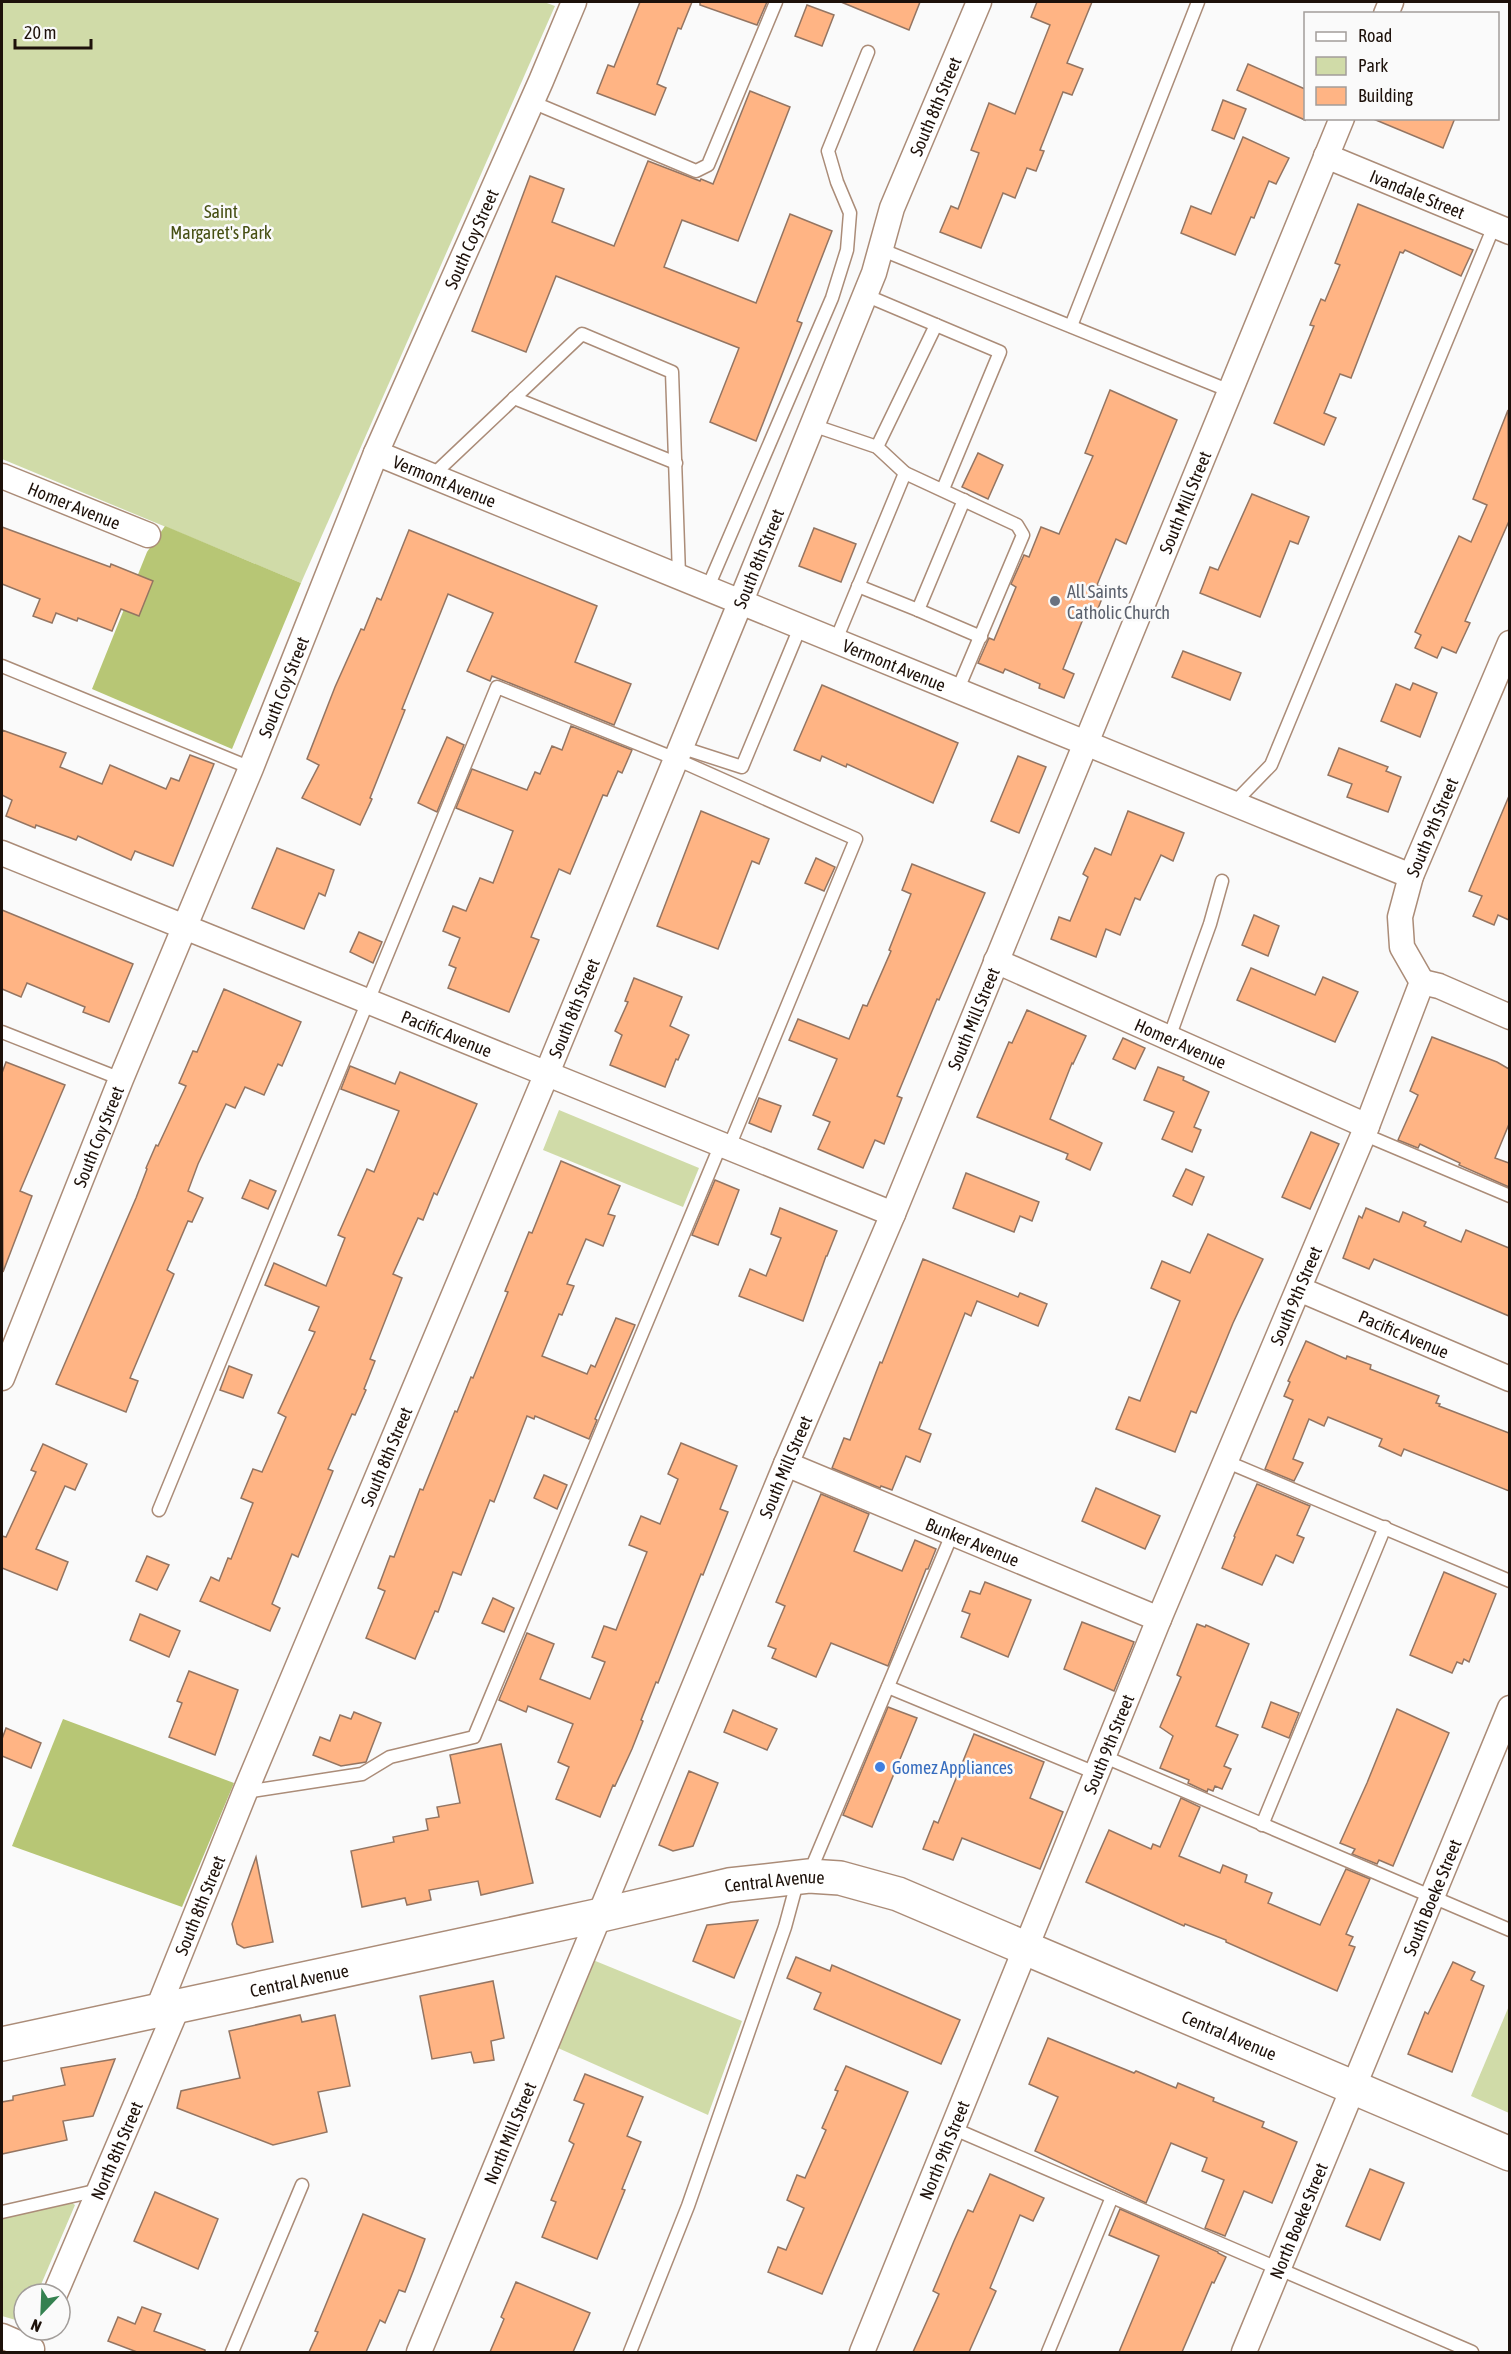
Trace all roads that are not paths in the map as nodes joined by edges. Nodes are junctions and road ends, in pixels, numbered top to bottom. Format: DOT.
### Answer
graph roads {
  1 [pos="574,2"];
  2 [pos="776,2"];
  3 [pos="979,2"];
  4 [pos="1198,2"];
  5 [pos="868,52"];
  6 [pos="532,102"];
  7 [pos="1341,120"];
  8 [pos="1326,156"];
  9 [pos="1502,229"];
  10 [pos="880,249"];
  11 [pos="865,295"];
  12 [pos="936,325"];
  13 [pos="1071,326"];
  14 [pos="1230,391"];
  15 [pos="514,398"];
  16 [pos="812,424"];
  17 [pos="877,447"];
  18 [pos="376,453"];
  19 [pos="676,463"];
  20 [pos="904,472"];
  21 [pos="2,476"];
  22 [pos="432,476"];
  23 [pos="942,489"];
  24 [pos="964,500"];
  25 [pos="148,535"];
  26 [pos="679,575"];
  27 [pos="858,586"];
  28 [pos="708,587"];
  29 [pos="741,600"];
  30 [pos="918,610"];
  31 [pos="801,625"];
  32 [pos="981,637"];
  33 [pos="836,640"];
  34 [pos="1509,643"];
  35 [pos="2,666"];
  36 [pos="958,689"];
  37 [pos="1087,743"];
  38 [pos="678,753"];
  39 [pos="251,768"];
  40 [pos="1234,803"];
  41 [pos="2,853"];
  42 [pos="1411,876"];
  43 [pos="1222,881"];
  44 [pos="185,926"];
  45 [pos="996,962"];
  46 [pos="1422,982"];
  47 [pos="370,1001"];
  48 [pos="1509,1017"];
  49 [pos="2,1032"];
  50 [pos="1169,1038"];
  51 [pos="547,1073"];
  52 [pos="121,1079"];
  53 [pos="1365,1130"];
  54 [pos="725,1146"];
  55 [pos="1509,1196"];
  56 [pos="892,1214"];
  57 [pos="1299,1289"];
  58 [pos="2,1378"];
  59 [pos="1509,1379"];
  60 [pos="1226,1461"];
  61 [pos="786,1464"];
  62 [pos="159,1510"];
  63 [pos="1385,1527"];
  64 [pos="953,1532"];
  65 [pos="1509,1581"];
  66 [pos="1159,1619"];
  67 [pos="888,1687"];
  68 [pos="1509,1708"];
  69 [pos="1101,1765"];
  70 [pos="245,1792"];
  71 [pos="1262,1826"];
  72 [pos="804,1875"];
  73 [pos="1431,1897"];
  74 [pos="601,1915"];
  75 [pos="1509,1930"];
  76 [pos="1027,1949"];
  77 [pos="168,2009"];
  78 [pos="2,2044"];
  79 [pos="1352,2087"];
  80 [pos="952,2128"];
  81 [pos="1509,2154"];
  82 [pos="303,2185"];
  83 [pos="99,2190"];
  84 [pos="1112,2197"];
  85 [pos="2,2212"];
  86 [pos="1278,2270"];
  87 [pos="60,2282"];
  88 [pos="2,2336"];
  89 [pos="34,2344"];
  90 [pos="1456,2349"];
  91 [pos="232,2352"];
  92 [pos="419,2352"];
  93 [pos="630,2352"];
  94 [pos="862,2352"];
  95 [pos="1048,2352"];
  96 [pos="1244,2352"];
  97 [pos="1472,2352"];
  1 -- 6 [label="street, South Coy Street"];
  2 -- 6 [label="lane"];
  3 -- 10 [label="street, South 8th Street"];
  4 -- 13 [label="lane"];
  5 -- 28 [label="lane"];
  6 -- 18 [label="street, South Coy Street"];
  7 -- 8 [label="street, South Mill Street"];
  8 -- 9 [label="street, Ivandale Street"];
  8 -- 14 [label="street, South Mill Street"];
  9 -- 40 [label="lane"];
  10 -- 11 [label="street, South 8th Street"];
  10 -- 13 [label="lane"];
  11 -- 12 [label="lane"];
  11 -- 16 [label="street, South 8th Street"];
  12 -- 17 [label="lane"];
  12 -- 23 [label="lane"];
  13 -- 14 [label="lane"];
  14 -- 37 [label="street, South Mill Street"];
  15 -- 19 [label="lane"];
  15 -- 19 [label="lane"];
  15 -- 22 [label="lane"];
  16 -- 17 [label="lane"];
  16 -- 29 [label="street, South 8th Street"];
  17 -- 20 [label="lane"];
  18 -- 22 [label="street, Vermont Avenue"];
  18 -- 39 [label="street, South Coy Street"];
  19 -- 26 [label="lane"];
  20 -- 23 [label="lane"];
  20 -- 27 [label="lane"];
  21 -- 25 [label="street, Homer Avenue"];
  22 -- 26 [label="street, Vermont Avenue"];
  23 -- 24 [label="lane"];
  24 -- 30 [label="lane"];
  24 -- 32 [label="lane"];
  26 -- 28 [label="street, Vermont Avenue"];
  27 -- 30 [label="lane"];
  27 -- 33 [label="lane"];
  28 -- 29 [label="street, Vermont Avenue"];
  29 -- 31 [label="street, Vermont Avenue"];
  29 -- 38 [label="street, South 8th Street"];
  30 -- 32 [label="lane"];
  31 -- 33 [label="street, Vermont Avenue"];
  31 -- 38 [label="lane"];
  32 -- 36 [label="lane"];
  33 -- 36 [label="street, Vermont Avenue"];
  34 -- 42 [label="street, South 9th Street"];
  35 -- 39 [label="lane"];
  36 -- 37 [label="street, Vermont Avenue"];
  37 -- 40 [label="street, Vermont Avenue"];
  37 -- 45 [label="street, South Mill Street"];
  38 -- 47 [label="lane"];
  38 -- 51 [label="street, South 8th Street"];
  38 -- 54 [label="lane"];
  39 -- 44 [label="street, South Coy Street"];
  40 -- 42 [label="street, Vermont Avenue"];
  41 -- 44 [label="street, Pacific Avenue"];
  42 -- 46 [label="street, South 9th Street"];
  43 -- 50 [label="lane"];
  44 -- 47 [label="street, Pacific Avenue"];
  44 -- 52 [label="street, South Coy Street"];
  45 -- 50 [label="street, Homer Avenue"];
  45 -- 56 [label="street, South Mill Street"];
  46 -- 48 [label="street"];
  46 -- 53 [label="street, South 9th Street"];
  47 -- 51 [label="street, Pacific Avenue"];
  47 -- 62 [label="lane"];
  49 -- 52 [label="lane"];
  50 -- 53 [label="street, Homer Avenue"];
  51 -- 54 [label="street, Pacific Avenue"];
  51 -- 70 [label="street, South 8th Street"];
  52 -- 58 [label="street, South Coy Street"];
  53 -- 55 [label="lane"];
  53 -- 57 [label="street, South 9th Street"];
  54 -- 56 [label="street, Pacific Avenue"];
  54 -- 70 [label="lane"];
  56 -- 61 [label="street, South Mill Street"];
  57 -- 59 [label="street, Pacific Avenue"];
  57 -- 60 [label="street, South 9th Street"];
  60 -- 63 [label="lane"];
  60 -- 66 [label="street, South 9th Street"];
  61 -- 64 [label="street, Bunker Avenue"];
  61 -- 74 [label="street, South Mill Street"];
  63 -- 65 [label="lane"];
  63 -- 71 [label="lane"];
  64 -- 66 [label="street, Bunker Avenue"];
  64 -- 67 [label="lane"];
  66 -- 69 [label="street, South 9th Street"];
  67 -- 69 [label="lane"];
  67 -- 72 [label="lane"];
  68 -- 73 [label="street, South Boeke Street"];
  69 -- 71 [label="lane"];
  69 -- 76 [label="street, South 9th Street"];
  70 -- 77 [label="street, South 8th Street"];
  71 -- 73 [label="lane"];
  72 -- 74 [label="main road, Central Avenue"];
  72 -- 76 [label="main road, Central Avenue"];
  72 -- 93 [label="lane"];
  73 -- 75 [label="lane"];
  73 -- 79 [label="street, South Boeke Street"];
  74 -- 77 [label="main road, Central Avenue"];
  74 -- 92 [label="street, North Mill Street"];
  76 -- 79 [label="main road, Central Avenue"];
  76 -- 80 [label="street, North 9th Street"];
  77 -- 78 [label="main road, Central Avenue"];
  77 -- 83 [label="street, North 8th Street"];
  79 -- 81 [label="main road, Central Avenue"];
  79 -- 86 [label="street, North Boeke Street"];
  80 -- 84 [label="lane"];
  80 -- 94 [label="street, North 9th Street"];
  82 -- 91 [label="lane"];
  83 -- 85 [label="lane"];
  83 -- 87 [label="street, North 8th Street"];
  84 -- 86 [label="lane"];
  84 -- 95 [label="lane"];
  86 -- 90 [label="lane"];
  86 -- 96 [label="street, North Boeke Street"];
  88 -- 89 [label="street"];
  90 -- 97 [label="lane"];
}
